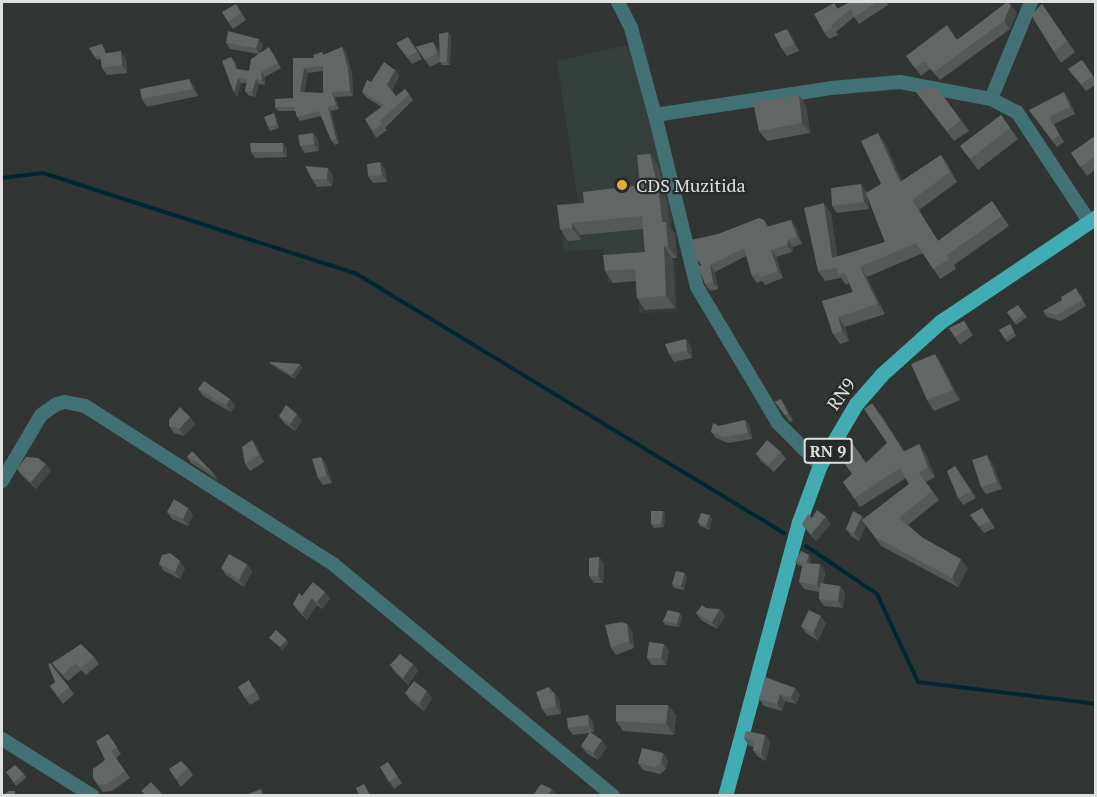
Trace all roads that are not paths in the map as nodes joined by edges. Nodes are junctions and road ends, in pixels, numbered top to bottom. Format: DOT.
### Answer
graph roads {
  1 [pos="618,2"];
  2 [pos="1031,2"];
  3 [pos="991,99"];
  4 [pos="655,115"];
  5 [pos="1092,219"];
  6 [pos="820,465"];
  7 [pos="2,481"];
  8 [pos="2,738"];
  9 [pos="93,795"];
  10 [pos="613,795"];
  11 [pos="724,795"];
  1 -- 4 [label="street"];
  2 -- 3 [label="street"];
  3 -- 4 [label="street"];
  3 -- 5 [label="street"];
  4 -- 6 [label="street"];
  5 -- 6 [label="main road, RN9 / RN 9"];
  6 -- 11 [label="main road, RN9 / RN 9"];
  7 -- 10 [label="street"];
  8 -- 9 [label="street"];
}
